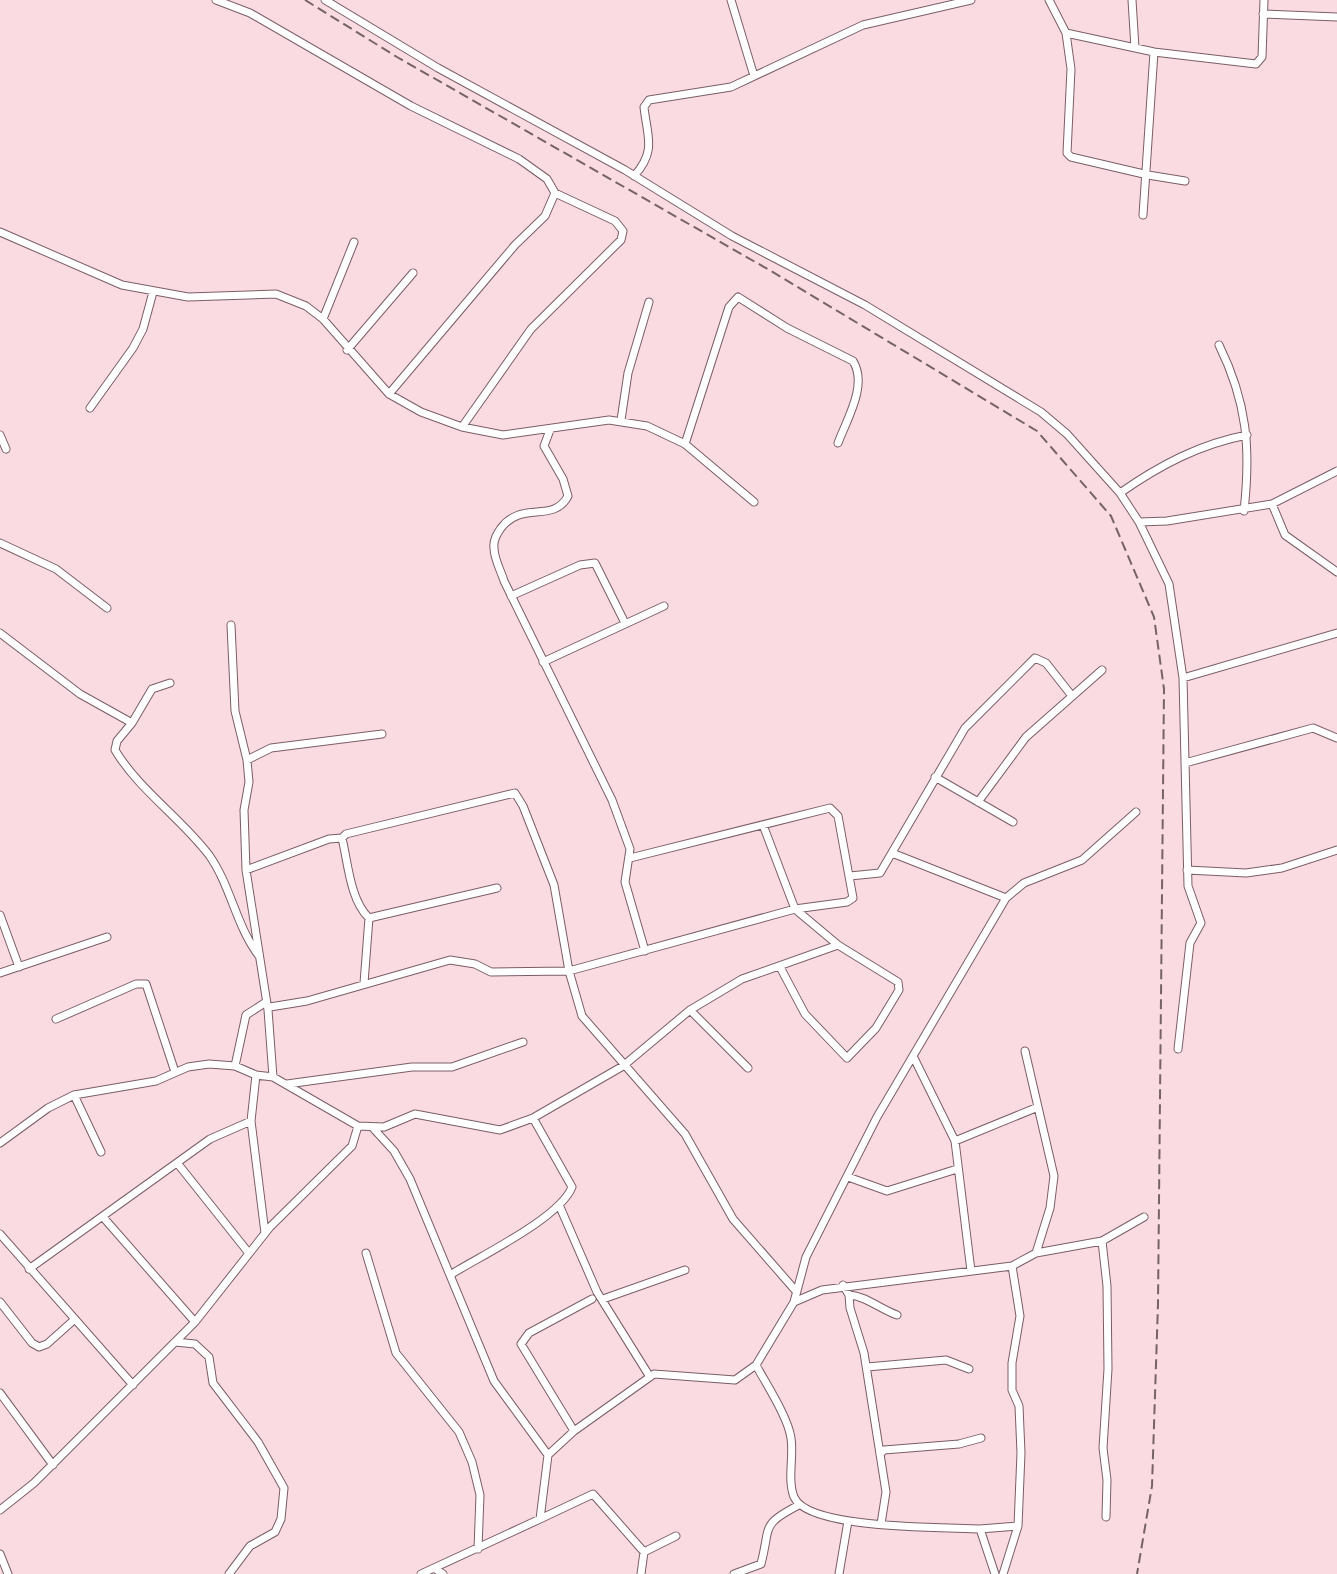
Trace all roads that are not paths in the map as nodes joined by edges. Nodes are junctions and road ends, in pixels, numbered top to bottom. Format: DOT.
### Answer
graph roads {
  1 [pos="216,0"];
  2 [pos="325,0"];
  3 [pos="732,0"];
  4 [pos="971,0"];
  5 [pos="1049,0"];
  6 [pos="1132,0"];
  7 [pos="1264,0"];
  8 [pos="1263,14"];
  9 [pos="1337,17"];
  10 [pos="1066,33"];
  11 [pos="1135,48"];
  12 [pos="1154,52"];
  13 [pos="754,76"];
  14 [pos="1148,175"];
  15 [pos="634,176"];
  16 [pos="1185,181"];
  17 [pos="555,193"];
  18 [pos="1143,215"];
  19 [pos="0,232"];
  20 [pos="354,242"];
  21 [pos="413,273"];
  22 [pos="153,292"];
  23 [pos="649,302"];
  24 [pos="323,319"];
  25 [pos="1219,345"];
  26 [pos="347,350"];
  27 [pos="389,394"];
  28 [pos="90,408"];
  29 [pos="621,420"];
  30 [pos="462,427"];
  31 [pos="550,430"];
  32 [pos="0,435"];
  33 [pos="1247,435"];
  34 [pos="838,443"];
  35 [pos="685,444"];
  36 [pos="6,449"];
  37 [pos="1337,471"];
  38 [pos="1120,494"];
  39 [pos="754,502"];
  40 [pos="1272,504"];
  41 [pos="1244,511"];
  42 [pos="1139,522"];
  43 [pos="0,543"];
  44 [pos="1337,572"];
  45 [pos="511,596"];
  46 [pos="664,606"];
  47 [pos="107,608"];
  48 [pos="625,623"];
  49 [pos="231,625"];
  50 [pos="0,633"];
  51 [pos="1337,633"];
  52 [pos="543,662"];
  53 [pos="1102,670"];
  54 [pos="1183,678"];
  55 [pos="170,683"];
  56 [pos="1072,696"];
  57 [pos="132,723"];
  58 [pos="382,734"];
  59 [pos="1337,738"];
  60 [pos="247,760"];
  61 [pos="1185,763"];
  62 [pos="936,777"];
  63 [pos="978,802"];
  64 [pos="1136,812"];
  65 [pos="1013,822"];
  66 [pos="763,825"];
  67 [pos="342,838"];
  68 [pos="1337,850"];
  69 [pos="892,853"];
  70 [pos="630,858"];
  71 [pos="246,870"];
  72 [pos="1187,870"];
  73 [pos="850,876"];
  74 [pos="496,888"];
  75 [pos="1006,898"];
  76 [pos="794,909"];
  77 [pos="0,915"];
  78 [pos="369,918"];
  79 [pos="107,937"];
  80 [pos="838,945"];
  81 [pos="645,951"];
  82 [pos="259,956"];
  83 [pos="19,967"];
  84 [pos="780,967"];
  85 [pos="569,971"];
  86 [pos="0,973"];
  87 [pos="364,983"];
  88 [pos="267,1006"];
  89 [pos="690,1010"];
  90 [pos="56,1019"];
  91 [pos="523,1042"];
  92 [pos="1178,1049"];
  93 [pos="1025,1051"];
  94 [pos="914,1058"];
  95 [pos="235,1066"];
  96 [pos="623,1066"];
  97 [pos="748,1068"];
  98 [pos="176,1072"];
  99 [pos="256,1075"];
  100 [pos="273,1077"];
  101 [pos="286,1084"];
  102 [pos="74,1095"];
  103 [pos="1038,1107"];
  104 [pos="533,1118"];
  105 [pos="251,1121"];
  106 [pos="358,1126"];
  107 [pos="373,1128"];
  108 [pos="955,1141"];
  109 [pos="0,1143"];
  110 [pos="101,1152"];
  111 [pos="178,1164"];
  112 [pos="957,1170"];
  113 [pos="848,1177"];
  114 [pos="560,1207"];
  115 [pos="103,1217"];
  116 [pos="1144,1217"];
  117 [pos="265,1233"];
  118 [pos="0,1234"];
  119 [pos="1102,1241"];
  120 [pos="248,1252"];
  121 [pos="366,1253"];
  122 [pos="1036,1253"];
  123 [pos="1012,1266"];
  124 [pos="29,1269"];
  125 [pos="685,1270"];
  126 [pos="971,1271"];
  127 [pos="450,1275"];
  128 [pos="843,1285"];
  129 [pos="795,1290"];
  130 [pos="849,1296"];
  131 [pos="603,1299"];
  132 [pos="592,1300"];
  133 [pos="0,1302"];
  134 [pos="794,1302"];
  135 [pos="897,1315"];
  136 [pos="75,1319"];
  137 [pos="195,1322"];
  138 [pos="175,1342"];
  139 [pos="756,1365"];
  140 [pos="867,1367"];
  141 [pos="969,1369"];
  142 [pos="650,1377"];
  143 [pos="134,1385"];
  144 [pos="0,1394"];
  145 [pos="575,1431"];
  146 [pos="981,1438"];
  147 [pos="880,1454"];
  148 [pos="548,1455"];
  149 [pos="53,1465"];
  150 [pos="799,1505"];
  151 [pos="0,1510"];
  152 [pos="1106,1517"];
  153 [pos="540,1519"];
  154 [pos="848,1521"];
  155 [pos="881,1524"];
  156 [pos="1018,1526"];
  157 [pos="980,1529"];
  158 [pos="676,1536"];
  159 [pos="478,1549"];
  160 [pos="644,1552"];
  161 [pos="0,1554"];
  162 [pos="434,1568"];
  163 [pos="8,1574"];
  164 [pos="229,1574"];
  165 [pos="421,1574"];
  166 [pos="443,1574"];
  167 [pos="641,1574"];
  168 [pos="734,1574"];
  169 [pos="839,1574"];
  170 [pos="995,1574"];
  171 [pos="1003,1574"];
  1 -- 17 [label="street"];
  2 -- 15 [label="street"];
  3 -- 13 [label="street"];
  4 -- 13 [label="street"];
  5 -- 10 [label="street"];
  6 -- 11 [label="street"];
  7 -- 8 [label="street"];
  8 -- 9 [label="street"];
  8 -- 12 [label="street"];
  10 -- 11 [label="street"];
  10 -- 14 [label="street"];
  11 -- 12 [label="street"];
  12 -- 14 [label="street"];
  13 -- 15 [label="street"];
  14 -- 16 [label="street"];
  14 -- 18 [label="street"];
  15 -- 38 [label="street"];
  17 -- 27 [label="street"];
  17 -- 30 [label="street"];
  19 -- 22 [label="street"];
  20 -- 24 [label="street"];
  21 -- 26 [label="street"];
  22 -- 24 [label="street"];
  22 -- 28 [label="street"];
  23 -- 29 [label="street"];
  24 -- 26 [label="street"];
  25 -- 33 [label="street"];
  26 -- 27 [label="street"];
  27 -- 30 [label="street"];
  29 -- 31 [label="street"];
  29 -- 35 [label="street"];
  30 -- 31 [label="street"];
  31 -- 45 [label="street"];
  32 -- 36 [label="street"];
  33 -- 38 [label="street"];
  33 -- 41 [label="street"];
  34 -- 35 [label="street"];
  35 -- 39 [label="street"];
  37 -- 40 [label="street"];
  38 -- 42 [label="street"];
  40 -- 41 [label="street"];
  40 -- 44 [label="street"];
  41 -- 42 [label="street"];
  42 -- 54 [label="street"];
  43 -- 47 [label="street"];
  45 -- 48 [label="street"];
  45 -- 52 [label="street"];
  46 -- 48 [label="street"];
  48 -- 52 [label="street"];
  49 -- 60 [label="street"];
  50 -- 57 [label="street"];
  51 -- 54 [label="street"];
  52 -- 70 [label="street"];
  53 -- 56 [label="street"];
  54 -- 61 [label="street"];
  55 -- 57 [label="street"];
  56 -- 62 [label="street"];
  56 -- 63 [label="street"];
  57 -- 82 [label="street"];
  58 -- 60 [label="street"];
  59 -- 61 [label="street"];
  60 -- 71 [label="street"];
  61 -- 72 [label="street"];
  62 -- 63 [label="street"];
  62 -- 69 [label="street"];
  63 -- 65 [label="street"];
  64 -- 75 [label="street"];
  66 -- 70 [label="street"];
  66 -- 73 [label="street"];
  66 -- 76 [label="street"];
  67 -- 71 [label="street"];
  67 -- 78 [label="street"];
  67 -- 85 [label="street"];
  68 -- 72 [label="street"];
  69 -- 73 [label="street"];
  69 -- 75 [label="street"];
  70 -- 81 [label="street"];
  71 -- 82 [label="street"];
  72 -- 92 [label="street"];
  73 -- 76 [label="street"];
  74 -- 78 [label="street"];
  75 -- 94 [label="street"];
  76 -- 80 [label="street"];
  76 -- 81 [label="street"];
  77 -- 83 [label="street"];
  78 -- 87 [label="street"];
  79 -- 83 [label="street"];
  80 -- 84 [label="street"];
  80 -- 84 [label="street"];
  81 -- 85 [label="street"];
  82 -- 88 [label="street"];
  83 -- 86 [label="street"];
  84 -- 89 [label="street"];
  85 -- 87 [label="street"];
  85 -- 96 [label="street"];
  87 -- 88 [label="street"];
  88 -- 95 [label="street"];
  88 -- 100 [label="street"];
  89 -- 96 [label="street"];
  89 -- 97 [label="street"];
  90 -- 98 [label="street"];
  91 -- 101 [label="street"];
  93 -- 103 [label="street"];
  94 -- 108 [label="street"];
  94 -- 113 [label="street"];
  95 -- 98 [label="street"];
  95 -- 99 [label="street"];
  96 -- 104 [label="street"];
  96 -- 129 [label="street"];
  98 -- 102 [label="street"];
  99 -- 100 [label="street"];
  99 -- 105 [label="street"];
  100 -- 101 [label="street"];
  101 -- 106 [label="street"];
  102 -- 109 [label="street"];
  102 -- 110 [label="street"];
  103 -- 108 [label="street"];
  103 -- 122 [label="street"];
  104 -- 107 [label="street"];
  104 -- 114 [label="street"];
  105 -- 111 [label="street"];
  105 -- 117 [label="street"];
  106 -- 107 [label="street"];
  106 -- 117 [label="street"];
  107 -- 127 [label="street"];
  108 -- 112 [label="street"];
  111 -- 115 [label="street"];
  111 -- 120 [label="street"];
  112 -- 113 [label="street"];
  112 -- 126 [label="street"];
  113 -- 129 [label="street"];
  114 -- 127 [label="street"];
  114 -- 131 [label="street"];
  115 -- 124 [label="street"];
  115 -- 137 [label="street"];
  116 -- 119 [label="street"];
  117 -- 120 [label="street"];
  118 -- 124 [label="street"];
  119 -- 122 [label="street"];
  119 -- 152 [label="street"];
  120 -- 137 [label="street"];
  121 -- 159 [label="street"];
  122 -- 123 [label="street"];
  123 -- 126 [label="street"];
  123 -- 156 [label="street"];
  124 -- 136 [label="street"];
  125 -- 131 [label="street"];
  126 -- 128 [label="street"];
  127 -- 148 [label="street"];
  128 -- 130 [label="street"];
  128 -- 134 [label="street"];
  129 -- 134 [label="street"];
  130 -- 135 [label="street"];
  130 -- 140 [label="street"];
  131 -- 142 [label="street"];
  132 -- 145 [label="street"];
  133 -- 136 [label="street"];
  134 -- 139 [label="street"];
  136 -- 143 [label="street"];
  137 -- 138 [label="street"];
  138 -- 143 [label="street"];
  138 -- 164 [label="street"];
  139 -- 142 [label="street"];
  139 -- 150 [label="street"];
  140 -- 141 [label="street"];
  140 -- 147 [label="street"];
  142 -- 145 [label="street"];
  143 -- 149 [label="street"];
  144 -- 149 [label="street"];
  145 -- 148 [label="street"];
  146 -- 147 [label="street"];
  147 -- 155 [label="street"];
  148 -- 153 [label="street"];
  149 -- 151 [label="street"];
  150 -- 154 [label="street"];
  150 -- 168 [label="street"];
  153 -- 159 [label="street"];
  153 -- 160 [label="street"];
  154 -- 155 [label="street"];
  154 -- 169 [label="street"];
  155 -- 157 [label="street"];
  156 -- 157 [label="street"];
  156 -- 171 [label="street"];
  157 -- 170 [label="street"];
  158 -- 160 [label="street"];
  159 -- 162 [label="street"];
  160 -- 167 [label="street"];
  161 -- 163 [label="street"];
  162 -- 165 [label="street"];
  162 -- 166 [label="street"];
}
